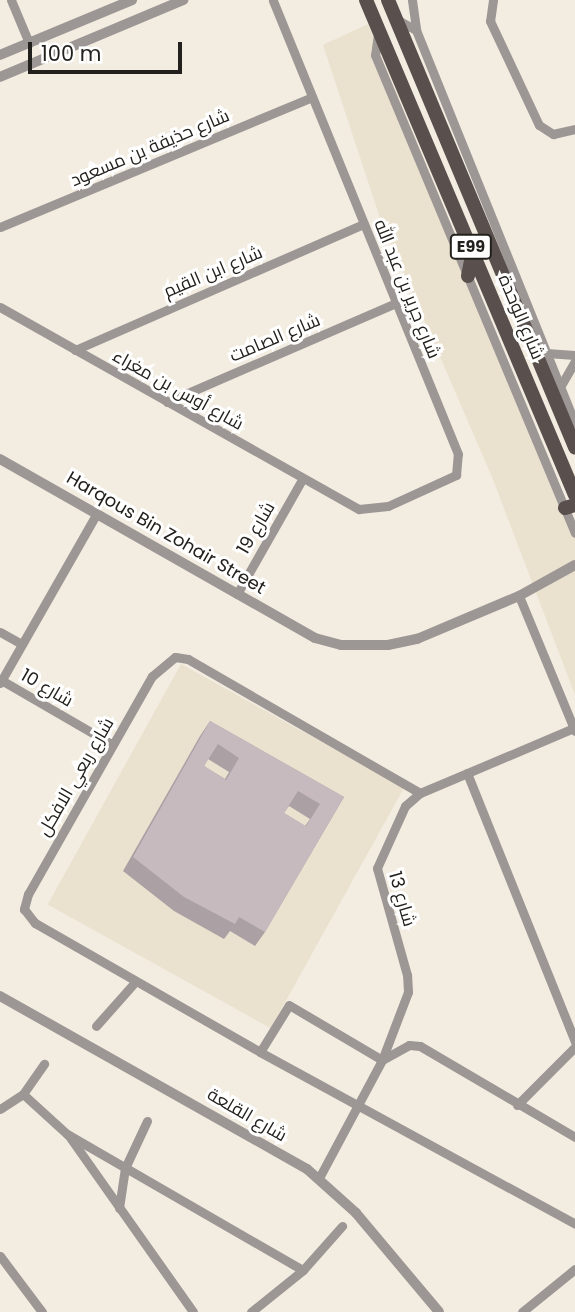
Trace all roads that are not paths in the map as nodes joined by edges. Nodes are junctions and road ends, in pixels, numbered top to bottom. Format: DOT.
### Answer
graph roads {
  1 [pos="11,0"];
  2 [pos="132,0"];
  3 [pos="184,0"];
  4 [pos="273,0"];
  5 [pos="366,0"];
  6 [pos="388,0"];
  7 [pos="412,0"];
  8 [pos="490,1"];
  9 [pos="394,18"];
  10 [pos="380,25"];
  11 [pos="416,30"];
  12 [pos="29,43"];
  13 [pos="0,55"];
  14 [pos="0,77"];
  15 [pos="313,97"];
  16 [pos="575,129"];
  17 [pos="364,224"];
  18 [pos="0,228"];
  19 [pos="473,251"];
  20 [pos="468,276"];
  21 [pos="396,303"];
  22 [pos="0,307"];
  23 [pos="517,308"];
  24 [pos="531,320"];
  25 [pos="75,350"];
  26 [pos="546,353"];
  27 [pos="575,355"];
  28 [pos="575,361"];
  29 [pos="560,387"];
  30 [pos="167,401"];
  31 [pos="572,424"];
  32 [pos="575,448"];
  33 [pos="0,459"];
  34 [pos="303,478"];
  35 [pos="575,495"];
  36 [pos="341,500"];
  37 [pos="570,507"];
  38 [pos="97,513"];
  39 [pos="575,533"];
  40 [pos="575,565"];
  41 [pos="570,573"];
  42 [pos="236,594"];
  43 [pos="519,596"];
  44 [pos="0,632"];
  45 [pos="22,644"];
  46 [pos="1,681"];
  47 [pos="574,730"];
  48 [pos="113,745"];
  49 [pos="467,773"];
  50 [pos="420,793"];
  51 [pos="136,981"];
  52 [pos="0,996"];
  53 [pos="96,1026"];
  54 [pos="575,1044"];
  55 [pos="260,1052"];
  56 [pos="382,1060"];
  57 [pos="44,1064"];
  58 [pos="23,1094"];
  59 [pos="517,1105"];
  60 [pos="358,1107"];
  61 [pos="0,1110"];
  62 [pos="147,1121"];
  63 [pos="67,1134"];
  64 [pos="575,1137"];
  65 [pos="125,1168"];
  66 [pos="319,1178"];
  67 [pos="119,1208"];
  68 [pos="573,1219"];
  69 [pos="341,1226"];
  70 [pos="0,1256"];
  71 [pos="575,1269"];
  72 [pos="303,1270"];
  73 [pos="42,1312"];
  74 [pos="193,1312"];
  75 [pos="251,1312"];
  76 [pos="438,1312"];
  77 [pos="522,1312"];
  1 -- 12 [label="street"];
  2 -- 12 [label="street"];
  3 -- 14 [label="street"];
  4 -- 15 [label="street, شارع جرير بن عبد الله"];
  5 -- 10 [label="main road, شارع الوحدة / E99"];
  6 -- 9 [label="main road, شارع الوحدة / E99"];
  7 -- 11 [label="street"];
  8 -- 16 [label="street"];
  9 -- 11 [label="street"];
  9 -- 23 [label="main road, شارع الوحدة / E99"];
  10 -- 19 [label="main road, شارع الوحدة / E99"];
  10 -- 20 [label="street"];
  11 -- 24 [label="street"];
  12 -- 13 [label="street"];
  15 -- 17 [label="street, شارع جرير بن عبد الله"];
  15 -- 18 [label="street, شارع حذيفة بن مسعود"];
  17 -- 21 [label="street, شارع جرير بن عبد الله"];
  17 -- 25 [label="street, شارع ابن القيم"];
  19 -- 20 [label="main road"];
  19 -- 35 [label="main road, شارع الوحدة / E99"];
  20 -- 37 [label="street"];
  21 -- 30 [label="street, شارع الصامت"];
  21 -- 36 [label="street, شارع جرير بن عبد الله"];
  22 -- 25 [label="street, شارع أوس بن مغراء"];
  23 -- 24 [label="main road"];
  23 -- 31 [label="main road, شارع الوحدة / E99"];
  24 -- 26 [label="street"];
  25 -- 30 [label="street, شارع أوس بن مغراء"];
  26 -- 27 [label="street"];
  26 -- 29 [label="street"];
  28 -- 29 [label="street"];
  29 -- 31 [label="street"];
  30 -- 34 [label="street, شارع أوس بن مغراء"];
  31 -- 32 [label="main road, شارع الوحدة / E99"];
  33 -- 38 [label="street, Harqous Bin Zohair Street"];
  34 -- 36 [label="street, شارع أوس بن مغراء"];
  34 -- 42 [label="street, شارع 19"];
  37 -- 39 [label="street"];
  38 -- 42 [label="street, Harqous Bin Zohair Street"];
  38 -- 45 [label="street"];
  40 -- 41 [label="street, Harqous Bin Zohair Street"];
  41 -- 43 [label="street, Harqous Bin Zohair Street"];
  42 -- 43 [label="street, Harqous Bin Zohair Street"];
  43 -- 47 [label="street"];
  44 -- 45 [label="street"];
  45 -- 46 [label="street"];
  46 -- 48 [label="street, شارع 10"];
  47 -- 49 [label="street, شارع 13"];
  48 -- 50 [label="street, شارع ربعي الافكل"];
  48 -- 51 [label="street, شارع ربعي الافكل"];
  49 -- 50 [label="street, شارع 13"];
  49 -- 54 [label="street"];
  50 -- 56 [label="street, شارع 13"];
  51 -- 53 [label="street"];
  51 -- 55 [label="street"];
  52 -- 66 [label="street, شارع القلعة"];
  54 -- 59 [label="street"];
  55 -- 56 [label="street"];
  55 -- 60 [label="street"];
  56 -- 59 [label="street"];
  56 -- 60 [label="street, شارع 13"];
  57 -- 58 [label="street"];
  58 -- 61 [label="street"];
  58 -- 63 [label="street"];
  59 -- 64 [label="street"];
  60 -- 66 [label="street, شارع 13"];
  60 -- 68 [label="street"];
  62 -- 65 [label="street"];
  63 -- 65 [label="street"];
  63 -- 67 [label="street"];
  65 -- 67 [label="street"];
  65 -- 72 [label="street"];
  66 -- 76 [label="street, شارع القلعة"];
  67 -- 74 [label="street"];
  69 -- 72 [label="street"];
  70 -- 73 [label="street"];
  71 -- 77 [label="street"];
  72 -- 75 [label="street"];
}
